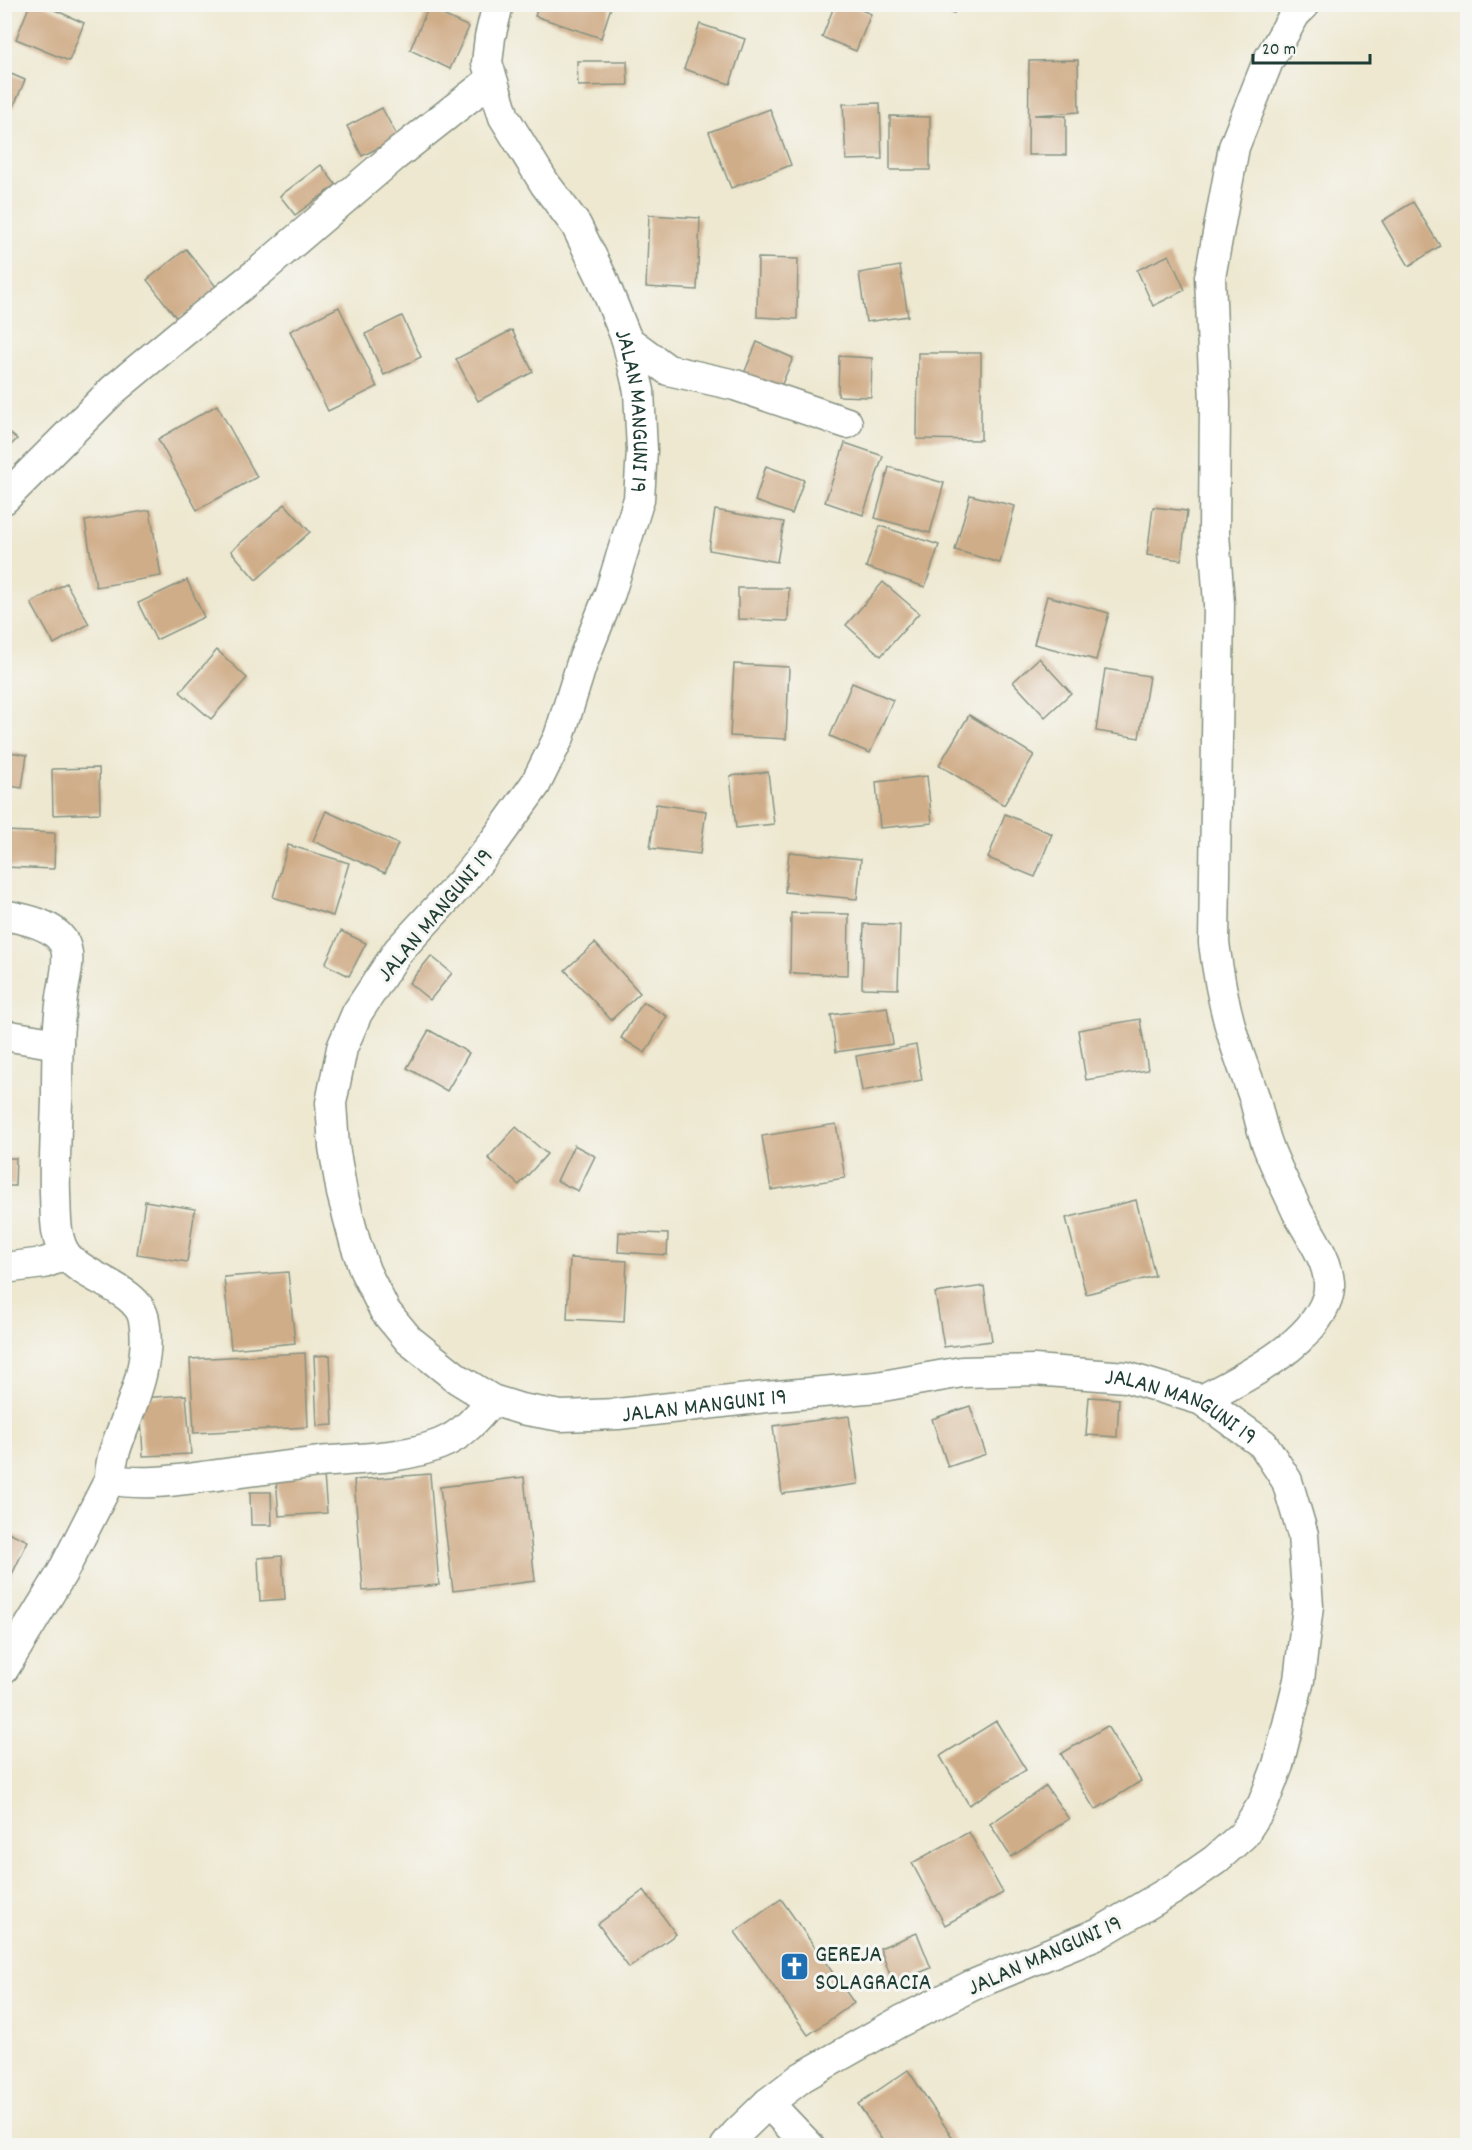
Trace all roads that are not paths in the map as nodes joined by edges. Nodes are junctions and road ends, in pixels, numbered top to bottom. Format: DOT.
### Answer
graph roads {
  1 [pos="498,4"];
  2 [pos="1305,4"];
  3 [pos="491,80"];
  4 [pos="627,340"];
  5 [pos="847,423"];
  6 [pos="4,499"];
  7 [pos="4,915"];
  8 [pos="4,1035"];
  9 [pos="58,1044"];
  10 [pos="66,1255"];
  11 [pos="4,1268"];
  12 [pos="492,1400"];
  13 [pos="1202,1400"];
  14 [pos="110,1479"];
  15 [pos="4,1668"];
  16 [pos="768,2103"];
  17 [pos="726,2145"];
  18 [pos="809,2145"];
  1 -- 3 [label="street, JALAN MANGUNI 19"];
  2 -- 13 [label="street"];
  3 -- 4 [label="street, JALAN MANGUNI 19"];
  3 -- 6 [label="street"];
  4 -- 5 [label="street"];
  4 -- 12 [label="street, JALAN MANGUNI 19"];
  7 -- 9 [label="street"];
  8 -- 9 [label="street"];
  9 -- 10 [label="street"];
  10 -- 11 [label="street"];
  10 -- 14 [label="street"];
  12 -- 13 [label="street, JALAN MANGUNI 19"];
  12 -- 14 [label="street"];
  13 -- 16 [label="street, JALAN MANGUNI 19"];
  14 -- 15 [label="street"];
  16 -- 17 [label="street, JALAN MANGUNI 19"];
  16 -- 18 [label="street"];
}
